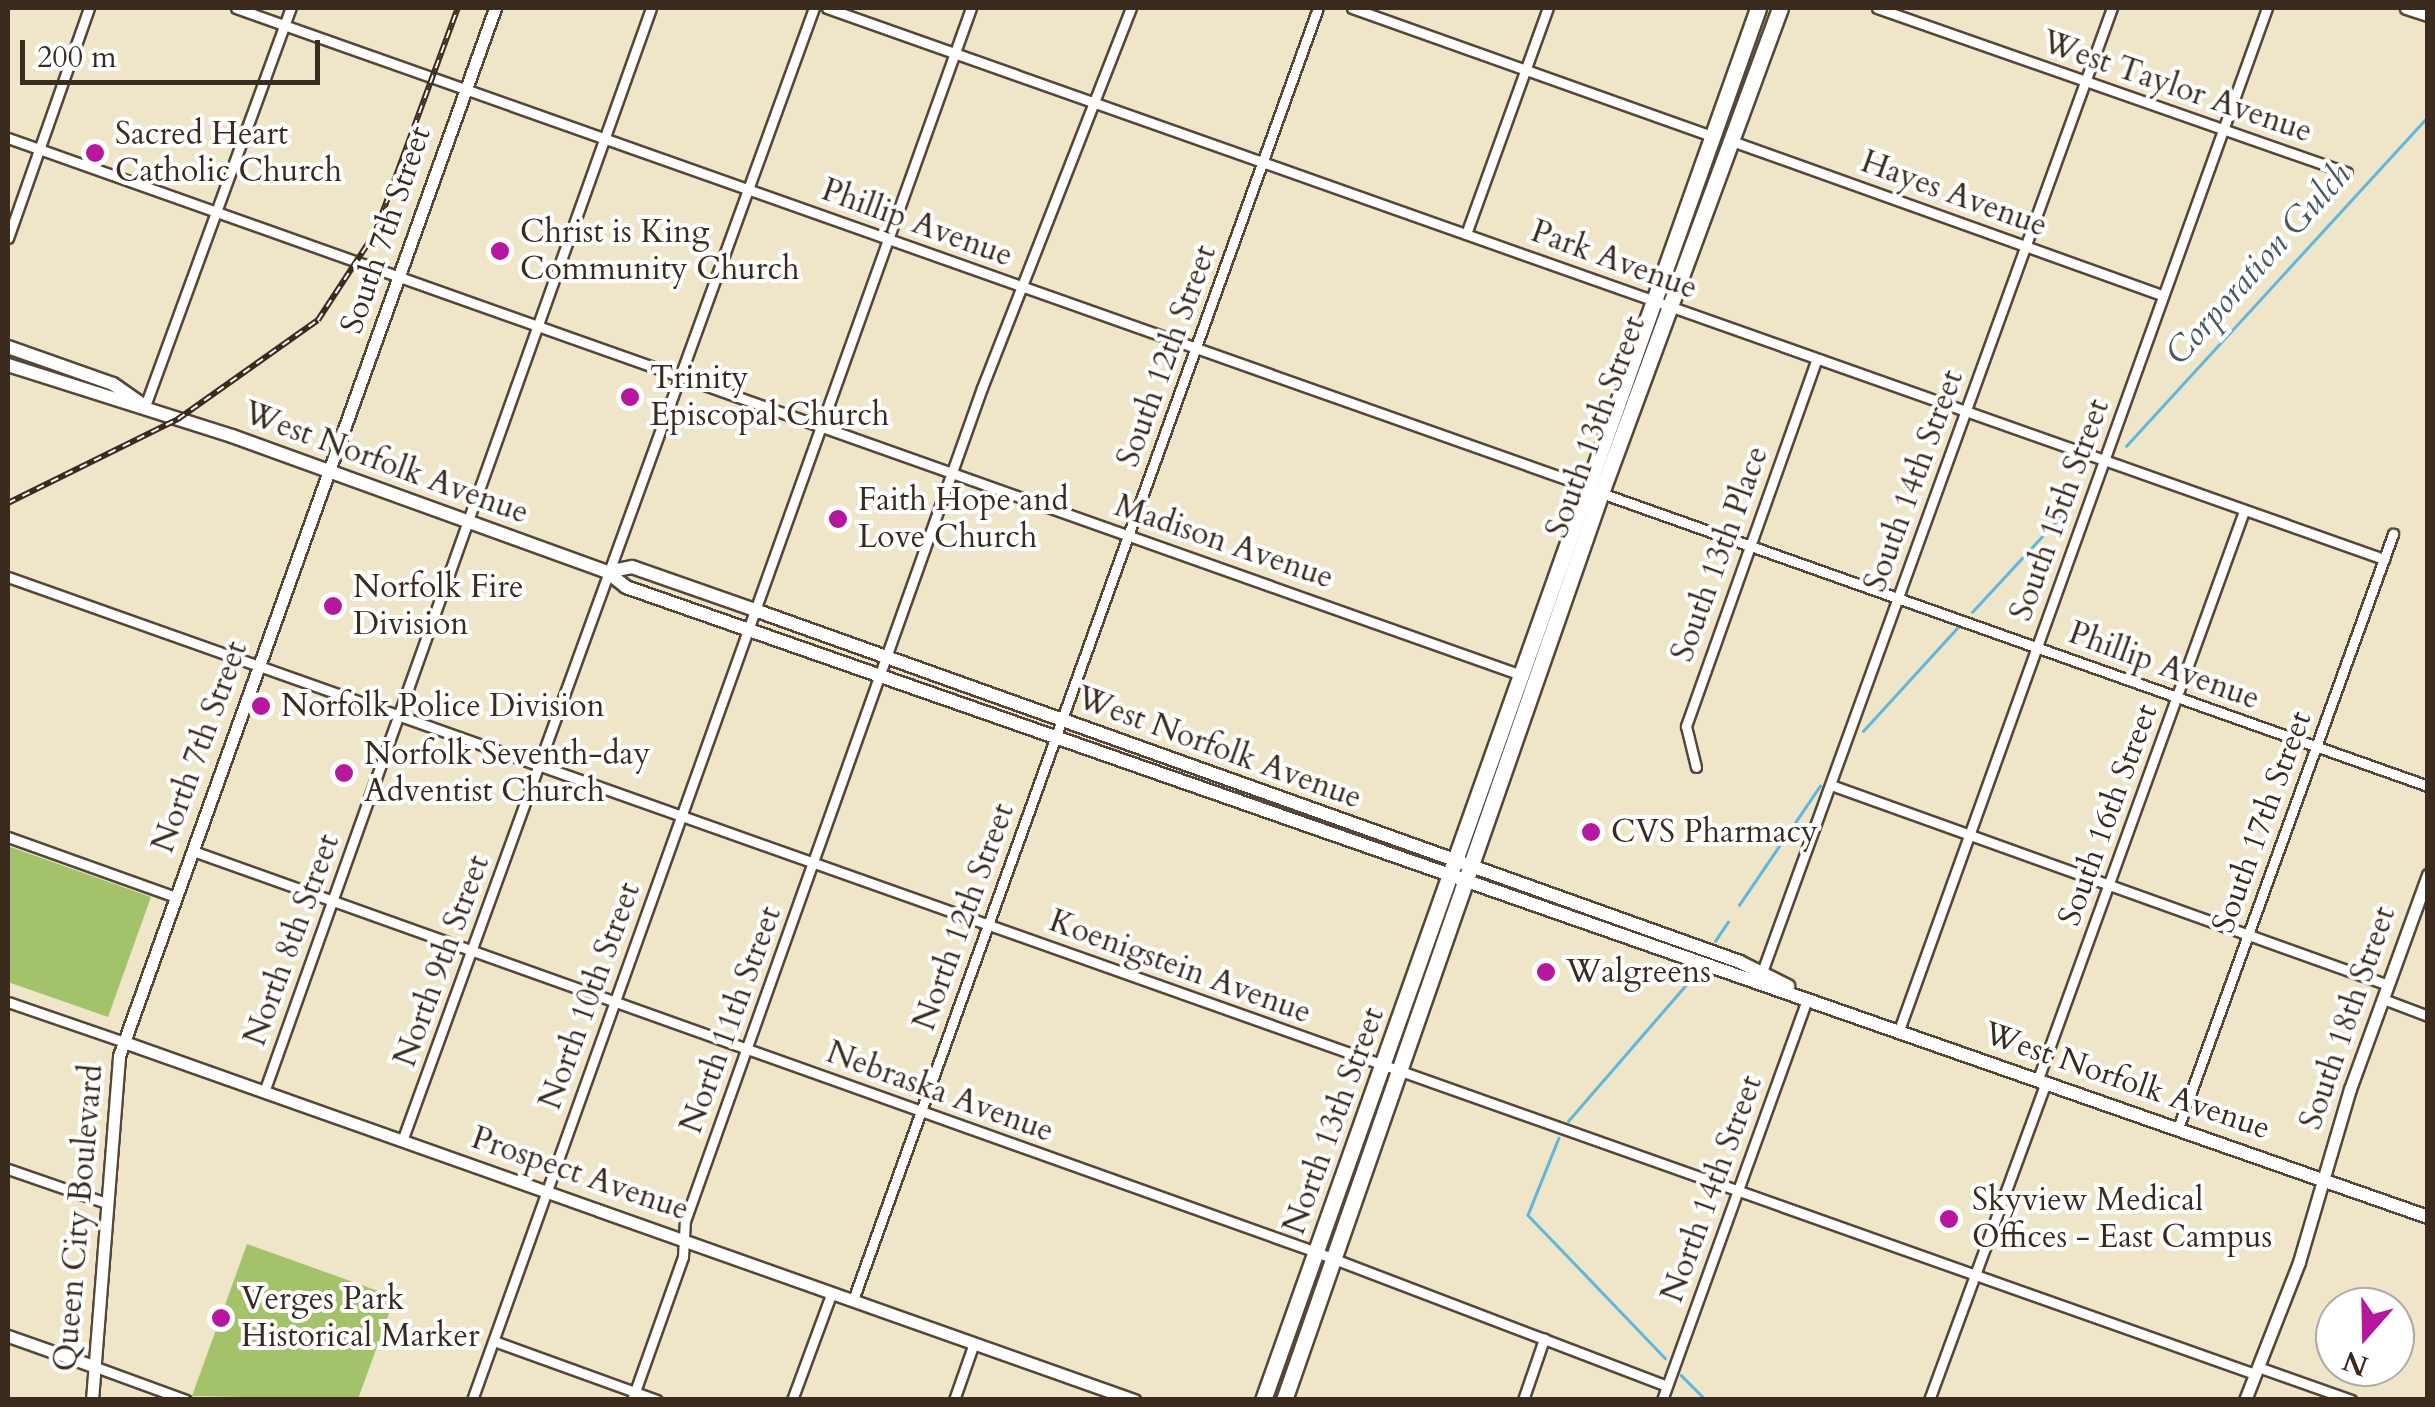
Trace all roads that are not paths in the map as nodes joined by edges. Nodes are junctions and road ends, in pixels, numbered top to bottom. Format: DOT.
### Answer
graph roads {
  1 [pos="90,8"];
  2 [pos="236,8"];
  3 [pos="290,8"];
  4 [pos="494,8"];
  5 [pos="652,8"];
  6 [pos="814,8"];
  7 [pos="827,8"];
  8 [pos="971,8"];
  9 [pos="1131,8"];
  10 [pos="1318,8"];
  11 [pos="1352,8"];
  12 [pos="1548,8"];
  13 [pos="1758,8"];
  14 [pos="1780,8"];
  15 [pos="1877,8"];
  16 [pos="2112,8"];
  17 [pos="2268,8"];
  18 [pos="2406,8"];
  19 [pos="2424,12"];
  20 [pos="284,25"];
  21 [pos="955,52"];
  22 [pos="1525,69"];
  23 [pos="2086,80"];
  24 [pos="465,90"];
  25 [pos="1092,102"];
  26 [pos="2224,130"];
  27 [pos="1708,135"];
  28 [pos="8,138"];
  29 [pos="604,138"];
  30 [pos="1729,140"];
  31 [pos="39,149"];
  32 [pos="1264,162"];
  33 [pos="2347,173"];
  34 [pos="746,188"];
  35 [pos="216,210"];
  36 [pos="1466,234"];
  37 [pos="8,238"];
  38 [pos="886,240"];
  39 [pos="2025,246"];
  40 [pos="399,276"];
  41 [pos="1020,286"];
  42 [pos="2163,295"];
  43 [pos="1650,300"];
  44 [pos="1668,306"];
  45 [pos="538,327"];
  46 [pos="8,347"];
  47 [pos="1195,350"];
  48 [pos="1816,360"];
  49 [pos="8,365"];
  50 [pos="680,376"];
  51 [pos="145,406"];
  52 [pos="1967,410"];
  53 [pos="818,426"];
  54 [pos="2105,462"];
  55 [pos="328,471"];
  56 [pos="952,472"];
  57 [pos="1582,486"];
  58 [pos="1601,493"];
  59 [pos="2244,511"];
  60 [pos="467,521"];
  61 [pos="2393,534"];
  62 [pos="1128,535"];
  63 [pos="1749,546"];
  64 [pos="2384,559"];
  65 [pos="608,572"];
  66 [pos="8,577"];
  67 [pos="1898,598"];
  68 [pos="752,609"];
  69 [pos="745,628"];
  70 [pos="2037,646"];
  71 [pos="885,658"];
  72 [pos="259,664"];
  73 [pos="1518,674"];
  74 [pos="879,676"];
  75 [pos="2177,696"];
  76 [pos="400,714"];
  77 [pos="1062,720"];
  78 [pos="1056,738"];
  79 [pos="2317,745"];
  80 [pos="540,764"];
  81 [pos="1696,766"];
  82 [pos="1830,785"];
  83 [pos="2428,786"];
  84 [pos="681,815"];
  85 [pos="1970,834"];
  86 [pos="8,837"];
  87 [pos="193,851"];
  88 [pos="813,863"];
  89 [pos="1453,869"];
  90 [pos="1471,875"];
  91 [pos="2428,875"];
  92 [pos="2110,885"];
  93 [pos="176,897"];
  94 [pos="332,901"];
  95 [pos="987,925"];
  96 [pos="2248,934"];
  97 [pos="473,951"];
  98 [pos="1762,972"];
  99 [pos="2388,985"];
  100 [pos="1808,996"];
  101 [pos="2383,999"];
  102 [pos="8,1002"];
  103 [pos="613,1002"];
  104 [pos="2428,1016"];
  105 [pos="1899,1030"];
  106 [pos="124,1042"];
  107 [pos="747,1050"];
  108 [pos="1384,1065"];
  109 [pos="1402,1072"];
  110 [pos="2042,1080"];
  111 [pos="264,1092"];
  112 [pos="921,1111"];
  113 [pos="2178,1128"];
  114 [pos="402,1141"];
  115 [pos="8,1169"];
  116 [pos="2321,1179"];
  117 [pos="547,1192"];
  118 [pos="1738,1193"];
  119 [pos="106,1203"];
  120 [pos="2428,1218"];
  121 [pos="683,1239"];
  122 [pos="1316,1252"];
  123 [pos="1334,1263"];
  124 [pos="1975,1276"];
  125 [pos="832,1292"];
  126 [pos="853,1300"];
  127 [pos="8,1336"];
  128 [pos="1544,1339"];
  129 [pos="494,1341"];
  130 [pos="974,1343"];
  131 [pos="93,1366"];
  132 [pos="2257,1370"];
  133 [pos="1666,1386"];
  134 [pos="634,1396"];
  135 [pos="1116,1397"];
  136 [pos="92,1400"];
  137 [pos="186,1400"];
  138 [pos="472,1400"];
  139 [pos="657,1400"];
  140 [pos="792,1400"];
  141 [pos="954,1400"];
  142 [pos="1134,1400"];
  143 [pos="1263,1400"];
  144 [pos="1284,1400"];
  145 [pos="1522,1400"];
  146 [pos="1662,1400"];
  147 [pos="1928,1400"];
  148 [pos="2246,1400"];
  149 [pos="2351,1400"];
  1 -- 31 [label="street"];
  2 -- 20 [label="street, Phillip Avenue"];
  3 -- 20 [label="street"];
  4 -- 24 [label="street, South 7th Street"];
  5 -- 29 [label="street, North 8th Street"];
  6 -- 34 [label="street, North 9th Street"];
  7 -- 21 [label="street, Park Avenue"];
  8 -- 21 [label="street, North 10th Street"];
  9 -- 25 [label="street, North 11th Street"];
  10 -- 32 [label="street, South 12th Street"];
  11 -- 22 [label="street"];
  12 -- 22 [label="street"];
  13 -- 27 [label="highway, South 13th Street"];
  14 -- 30 [label="highway, South 13th Street"];
  15 -- 23 [label="street, West Taylor Avenue"];
  16 -- 23 [label="street, South 14th Street"];
  17 -- 26 [label="street, South 15th Street"];
  18 -- 19 [label="street"];
  20 -- 24 [label="street, Phillip Avenue"];
  20 -- 35 [label="street"];
  21 -- 25 [label="street, Park Avenue"];
  21 -- 38 [label="street, North 10th Street"];
  22 -- 27 [label="street"];
  22 -- 36 [label="street"];
  23 -- 26 [label="street, West Taylor Avenue"];
  23 -- 39 [label="street, South 14th Street"];
  24 -- 29 [label="street, Phillip Avenue"];
  24 -- 40 [label="street, South 7th Street"];
  25 -- 32 [label="street, Park Avenue"];
  25 -- 41 [label="street, North 11th Street"];
  26 -- 33 [label="street, West Taylor Avenue"];
  26 -- 42 [label="street, South 15th Street"];
  27 -- 43 [label="highway, South 13th Street"];
  28 -- 31 [label="street, Madison Avenue"];
  29 -- 34 [label="street, Phillip Avenue"];
  29 -- 45 [label="street, North 8th Street"];
  30 -- 39 [label="street, Hayes Avenue"];
  30 -- 44 [label="highway, South 13th Street"];
  31 -- 35 [label="street, Madison Avenue"];
  31 -- 37 [label="street"];
  32 -- 36 [label="street, Park Avenue"];
  32 -- 47 [label="street, South 12th Street"];
  34 -- 38 [label="street, Phillip Avenue"];
  34 -- 50 [label="street, North 9th Street"];
  35 -- 40 [label="street, Madison Avenue"];
  35 -- 51 [label="street"];
  36 -- 43 [label="street, Park Avenue"];
  38 -- 41 [label="street, Phillip Avenue"];
  38 -- 53 [label="street, North 10th Street"];
  39 -- 42 [label="street, Hayes Avenue"];
  39 -- 52 [label="street, South 14th Street"];
  40 -- 45 [label="street, Madison Avenue"];
  40 -- 55 [label="street, South 7th Street"];
  41 -- 47 [label="street, Phillip Avenue"];
  41 -- 56 [label="street, North 11th Street"];
  42 -- 54 [label="street, South 15th Street"];
  43 -- 44 [label="street, Park Avenue"];
  43 -- 57 [label="highway, South 13th Street"];
  44 -- 48 [label="street, Park Avenue"];
  44 -- 58 [label="highway, South 13th Street"];
  45 -- 50 [label="street, Madison Avenue"];
  45 -- 60 [label="street, North 8th Street"];
  46 -- 51 [label="main road, West Norfolk Avenue"];
  47 -- 57 [label="street, Phillip Avenue"];
  47 -- 62 [label="street, South 12th Street"];
  48 -- 52 [label="street, Park Avenue"];
  48 -- 63 [label="street, South 13th Place"];
  49 -- 51 [label="main road, West Norfolk Avenue"];
  50 -- 53 [label="street, Madison Avenue"];
  50 -- 65 [label="street, North 9th Street"];
  51 -- 55 [label="main road, West Norfolk Avenue"];
  52 -- 54 [label="street, Park Avenue"];
  52 -- 67 [label="street, South 14th Street"];
  53 -- 56 [label="street, Madison Avenue"];
  53 -- 68 [label="street, North 10th Street"];
  54 -- 59 [label="street, Park Avenue"];
  54 -- 70 [label="street, South 15th Street"];
  55 -- 60 [label="main road, West Norfolk Avenue"];
  55 -- 72 [label="street, North 7th Street"];
  56 -- 62 [label="street, Madison Avenue"];
  56 -- 71 [label="street, North 11th Street"];
  57 -- 73 [label="highway, South 13th Street"];
  58 -- 63 [label="street, Phillip Avenue"];
  58 -- 90 [label="highway, South 13th Street"];
  59 -- 64 [label="street, Park Avenue"];
  59 -- 75 [label="street, South 16th Street"];
  60 -- 65 [label="main road, West Norfolk Avenue"];
  60 -- 76 [label="street, North 8th Street"];
  61 -- 64 [label="street, South 17th Street"];
  62 -- 73 [label="street, Madison Avenue"];
  62 -- 77 [label="street, South 12th Street"];
  63 -- 67 [label="street, Phillip Avenue"];
  63 -- 81 [label="street, South 13th Place"];
  64 -- 79 [label="street, South 17th Street"];
  65 -- 68 [label="main road, West Norfolk Avenue"];
  65 -- 69 [label="main road, West Norfolk Avenue"];
  65 -- 80 [label="street, North 9th Street"];
  66 -- 72 [label="street, Koenigstein Avenue"];
  67 -- 70 [label="street, Phillip Avenue"];
  67 -- 82 [label="street, South 14th Street"];
  68 -- 69 [label="street, North 10th Street"];
  68 -- 71 [label="main road, West Norfolk Avenue"];
  69 -- 74 [label="main road, West Norfolk Avenue"];
  69 -- 84 [label="street, North 10th Street"];
  70 -- 75 [label="street, Phillip Avenue"];
  70 -- 85 [label="street, South 15th Street"];
  71 -- 74 [label="street, North 11th Street"];
  71 -- 77 [label="main road, West Norfolk Avenue"];
  72 -- 76 [label="street, Koenigstein Avenue"];
  72 -- 87 [label="street, North 7th Street"];
  73 -- 89 [label="highway, South 13th Street"];
  74 -- 78 [label="main road, West Norfolk Avenue"];
  74 -- 88 [label="street, North 11th Street"];
  75 -- 79 [label="street, Phillip Avenue"];
  75 -- 92 [label="street, South 16th Street"];
  76 -- 80 [label="street, Koenigstein Avenue"];
  76 -- 94 [label="street, North 8th Street"];
  77 -- 78 [label="street, North 12th Street"];
  77 -- 89 [label="main road, West Norfolk Avenue"];
  78 -- 89 [label="main road, West Norfolk Avenue"];
  78 -- 95 [label="street, North 12th Street"];
  79 -- 83 [label="street, Phillip Avenue"];
  79 -- 96 [label="street, South 17th Street"];
  80 -- 84 [label="street, Koenigstein Avenue"];
  80 -- 97 [label="street, North 9th Street"];
  82 -- 85 [label="street"];
  82 -- 98 [label="street, South 14th Street"];
  84 -- 88 [label="street, Koenigstein Avenue"];
  84 -- 103 [label="street, North 10th Street"];
  85 -- 92 [label="street"];
  85 -- 105 [label="street, South 15th Street"];
  86 -- 93 [label="street"];
  87 -- 93 [label="street, North 7th Street"];
  87 -- 94 [label="street, Nebraska Avenue"];
  88 -- 95 [label="street, Koenigstein Avenue"];
  88 -- 107 [label="street, North 11th Street"];
  89 -- 90 [label="main road, West Norfolk Avenue"];
  89 -- 108 [label="highway, North 13th Street"];
  90 -- 98 [label="main road, West Norfolk Avenue"];
  90 -- 100 [label="main road, West Norfolk Avenue"];
  90 -- 109 [label="highway, North 13th Street"];
  91 -- 99 [label="street, South 18th Street"];
  92 -- 96 [label="street"];
  92 -- 110 [label="street, South 16th Street"];
  93 -- 106 [label="street, North 7th Street"];
  94 -- 97 [label="street, Nebraska Avenue"];
  94 -- 111 [label="street, North 8th Street"];
  95 -- 108 [label="street, Koenigstein Avenue"];
  95 -- 112 [label="street, North 12th Street"];
  96 -- 99 [label="street"];
  96 -- 113 [label="street, South 17th Street"];
  97 -- 103 [label="street, Nebraska Avenue"];
  97 -- 114 [label="street, North 9th Street"];
  98 -- 100 [label="main road, West Norfolk Avenue"];
  99 -- 101 [label="street, South 18th Street"];
  100 -- 105 [label="main road, West Norfolk Avenue"];
  100 -- 118 [label="street, North 14th Street"];
  101 -- 104 [label="street"];
  101 -- 116 [label="street, South 18th Street"];
  102 -- 106 [label="street, Prospect Avenue"];
  103 -- 107 [label="street, Nebraska Avenue"];
  103 -- 117 [label="street, North 10th Street"];
  105 -- 110 [label="main road, West Norfolk Avenue"];
  106 -- 111 [label="street, Prospect Avenue"];
  106 -- 119 [label="street, Queen City Boulevard"];
  107 -- 112 [label="street, Nebraska Avenue"];
  107 -- 121 [label="street, North 11th Street"];
  108 -- 109 [label="street, Koenigstein Avenue"];
  108 -- 122 [label="highway, North 13th Street"];
  109 -- 118 [label="street, Koenigstein Avenue"];
  109 -- 123 [label="highway, North 13th Street"];
  110 -- 113 [label="main road, West Norfolk Avenue"];
  110 -- 124 [label="street, South 16th Street"];
  111 -- 114 [label="street, Prospect Avenue"];
  112 -- 122 [label="street, Nebraska Avenue"];
  112 -- 126 [label="street, North 12th Street"];
  113 -- 116 [label="main road, West Norfolk Avenue"];
  114 -- 117 [label="street, Prospect Avenue"];
  115 -- 119 [label="street"];
  116 -- 120 [label="main road, West Norfolk Avenue"];
  116 -- 132 [label="street, South 18th Street"];
  117 -- 121 [label="street, Prospect Avenue"];
  117 -- 129 [label="street, North 10th Street"];
  118 -- 124 [label="street, Koenigstein Avenue"];
  118 -- 133 [label="street, North 14th Street"];
  119 -- 131 [label="street, Queen City Boulevard"];
  121 -- 125 [label="street, Prospect Avenue"];
  121 -- 134 [label="street, North 11th Street"];
  122 -- 123 [label="street, Nebraska Avenue"];
  122 -- 143 [label="highway, North 13th Street"];
  123 -- 128 [label="street, Nebraska Avenue"];
  123 -- 144 [label="highway, North 13th Street"];
  124 -- 132 [label="street, Koenigstein Avenue"];
  124 -- 147 [label="street, South 16th Street"];
  125 -- 126 [label="street, Prospect Avenue"];
  125 -- 140 [label="street"];
  126 -- 130 [label="street, Prospect Avenue"];
  127 -- 131 [label="street"];
  128 -- 133 [label="street, Nebraska Avenue"];
  128 -- 145 [label="street"];
  129 -- 134 [label="street"];
  129 -- 138 [label="street, North 10th Street"];
  130 -- 135 [label="street, Prospect Avenue"];
  130 -- 141 [label="street"];
  131 -- 136 [label="street, Queen City Boulevard"];
  131 -- 137 [label="street"];
  132 -- 148 [label="street, South 18th Street"];
  132 -- 149 [label="street, Koenigstein Avenue"];
  133 -- 146 [label="street, North 14th Street"];
  134 -- 139 [label="street"];
  135 -- 142 [label="street, Prospect Avenue"];
}
